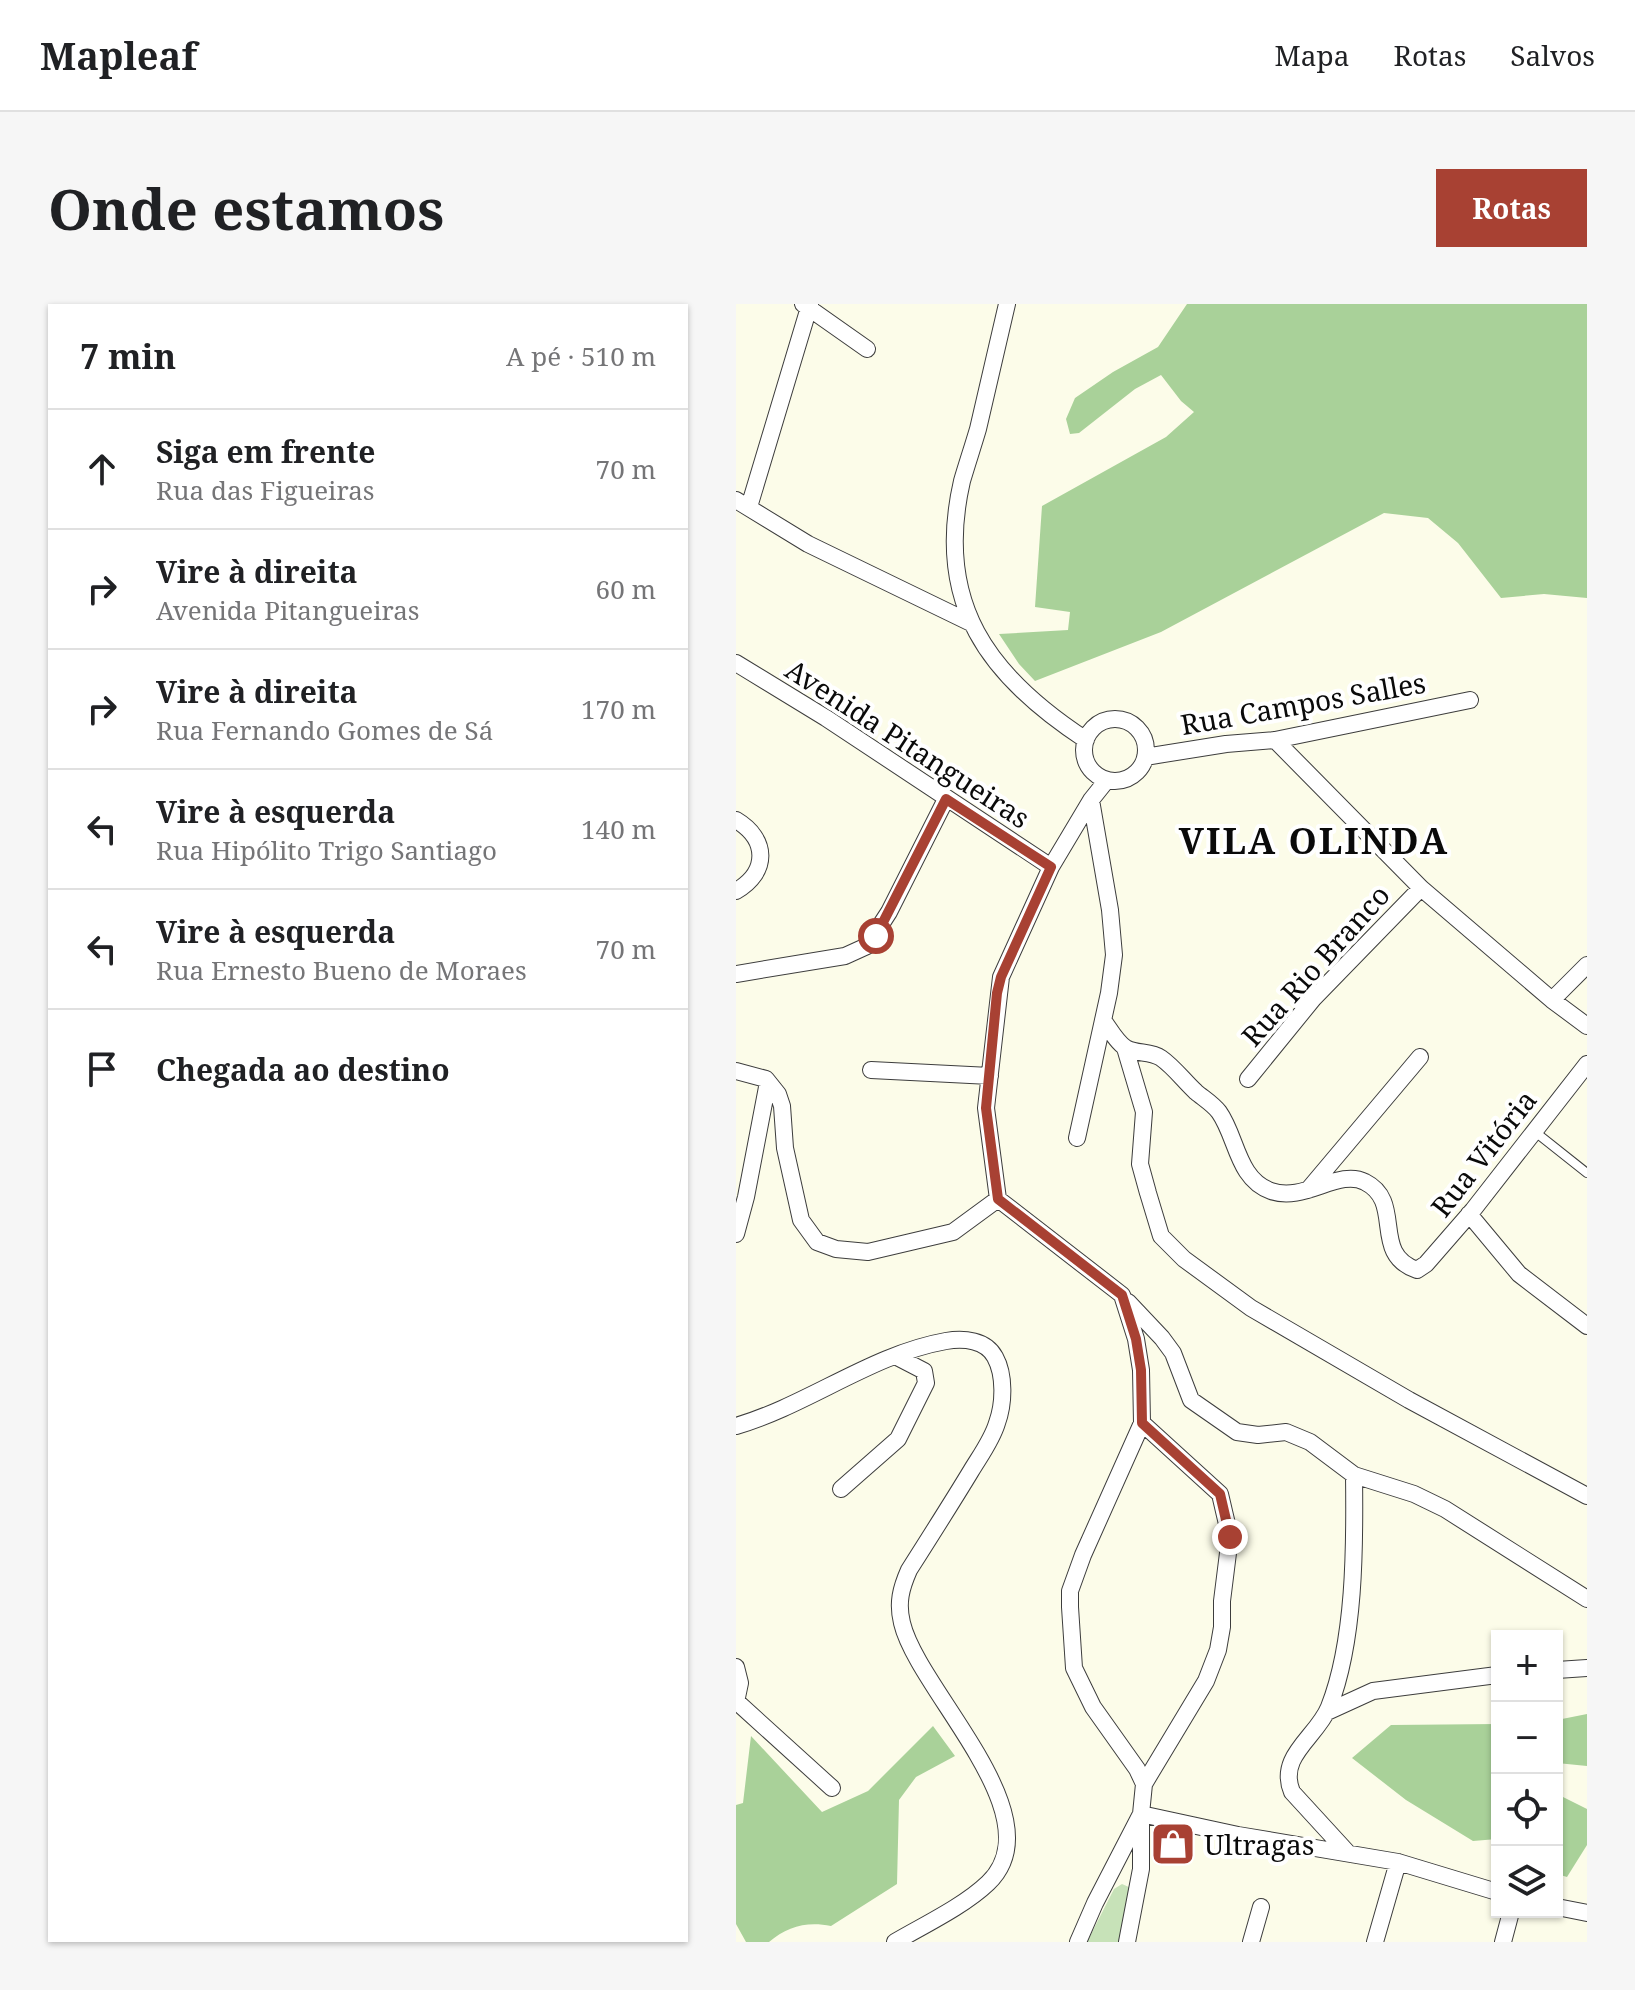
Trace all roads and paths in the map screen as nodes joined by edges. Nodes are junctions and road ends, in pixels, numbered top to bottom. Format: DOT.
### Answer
graph roads {
  1 [pos="1007,304"];
  2 [pos="807,305"];
  3 [pos="867,349"];
  4 [pos="742,504"];
  5 [pos="971,623"];
  6 [pos="736,663"];
  7 [pos="1470,700"];
  8 [pos="1086,740"];
  9 [pos="1275,740"];
  10 [pos="1145,757"];
  11 [pos="1107,780"];
  12 [pos="946,799"];
  13 [pos="1091,800"];
  14 [pos="736,820"];
  15 [pos="1051,867"];
  16 [pos="1421,888"];
  17 [pos="736,891"];
  18 [pos="1587,965"];
  19 [pos="736,974"];
  20 [pos="1552,1000"];
  21 [pos="1103,1020"];
  22 [pos="1587,1026"];
  23 [pos="1125,1048"];
  24 [pos="1420,1057"];
  25 [pos="1587,1064"];
  26 [pos="871,1070"];
  27 [pos="736,1071"];
  28 [pos="990,1076"];
  29 [pos="1248,1079"];
  30 [pos="768,1082"];
  31 [pos="1534,1131"];
  32 [pos="1077,1138"];
  33 [pos="1587,1173"];
  34 [pos="1307,1192"];
  35 [pos="998,1199"];
  36 [pos="1469,1214"];
  37 [pos="736,1234"];
  38 [pos="1122,1295"];
  39 [pos="1587,1326"];
  40 [pos="897,1357"];
  41 [pos="739,1423"];
  42 [pos="1142,1423"];
  43 [pos="1354,1475"];
  44 [pos="841,1489"];
  45 [pos="1587,1496"];
  46 [pos="1587,1599"];
  47 [pos="736,1667"];
  48 [pos="1587,1668"];
  49 [pos="1563,1670"];
  50 [pos="1491,1676"];
  51 [pos="736,1702"];
  52 [pos="1327,1712"];
  53 [pos="1144,1784"];
  54 [pos="832,1788"];
  55 [pos="1141,1814"];
  56 [pos="1347,1852"];
  57 [pos="1398,1862"];
  58 [pos="1491,1890"];
  59 [pos="1261,1907"];
  60 [pos="1563,1908"];
  61 [pos="1587,1913"];
  62 [pos="1509,1918"];
  63 [pos="895,1942"];
  64 [pos="1078,1942"];
  65 [pos="1127,1942"];
  66 [pos="1251,1942"];
  67 [pos="1375,1942"];
  68 [pos="1503,1942"];
  1 -- 5 [label="street"];
  2 -- 3 [label="street"];
  2 -- 4 [label="street"];
  4 -- 5 [label="street"];
  5 -- 8 [label="street"];
  6 -- 12 [label="street, Avenida Pitangueiras"];
  7 -- 9 [label="street, Rua Campos Salles"];
  8 -- 10 [label="street"];
  8 -- 11 [label="street"];
  9 -- 10 [label="street, Rua Campos Salles"];
  9 -- 16 [label="street"];
  10 -- 11 [label="street"];
  11 -- 13 [label="street"];
  12 -- 15 [label="street, Avenida Pitangueiras"];
  12 -- 19 [label="street"];
  13 -- 15 [label="street"];
  13 -- 21 [label="street"];
  14 -- 17 [label="street"];
  15 -- 28 [label="street"];
  16 -- 20 [label="street"];
  16 -- 29 [label="street, Rua Rio Branco"];
  18 -- 20 [label="street"];
  20 -- 22 [label="street"];
  21 -- 23 [label="street"];
  21 -- 32 [label="street"];
  23 -- 34 [label="street"];
  23 -- 45 [label="street"];
  24 -- 34 [label="street"];
  25 -- 31 [label="street, Rua Vitória"];
  26 -- 28 [label="street"];
  27 -- 30 [label="street"];
  28 -- 35 [label="street"];
  30 -- 35 [label="street"];
  30 -- 37 [label="street"];
  31 -- 33 [label="lane"];
  31 -- 36 [label="street, Rua Vitória"];
  34 -- 36 [label="street, Rua Vitória"];
  35 -- 38 [label="street"];
  36 -- 39 [label="street"];
  38 -- 42 [label="street"];
  38 -- 43 [label="street"];
  40 -- 41 [label="street"];
  40 -- 44 [label="street"];
  40 -- 63 [label="street"];
  42 -- 53 [label="street"];
  42 -- 53 [label="street"];
  43 -- 46 [label="street"];
  43 -- 52 [label="street"];
  47 -- 51 [label="street"];
  48 -- 49 [label="street"];
  50 -- 52 [label="street"];
  51 -- 54 [label="street"];
  52 -- 56 [label="street"];
  53 -- 55 [label="street"];
  55 -- 56 [label="street"];
  55 -- 64 [label="street"];
  55 -- 65 [label="street"];
  56 -- 57 [label="street"];
  57 -- 58 [label="street"];
  57 -- 67 [label="street"];
  59 -- 66 [label="street"];
  60 -- 61 [label="street"];
  62 -- 68 [label="street"];
}
